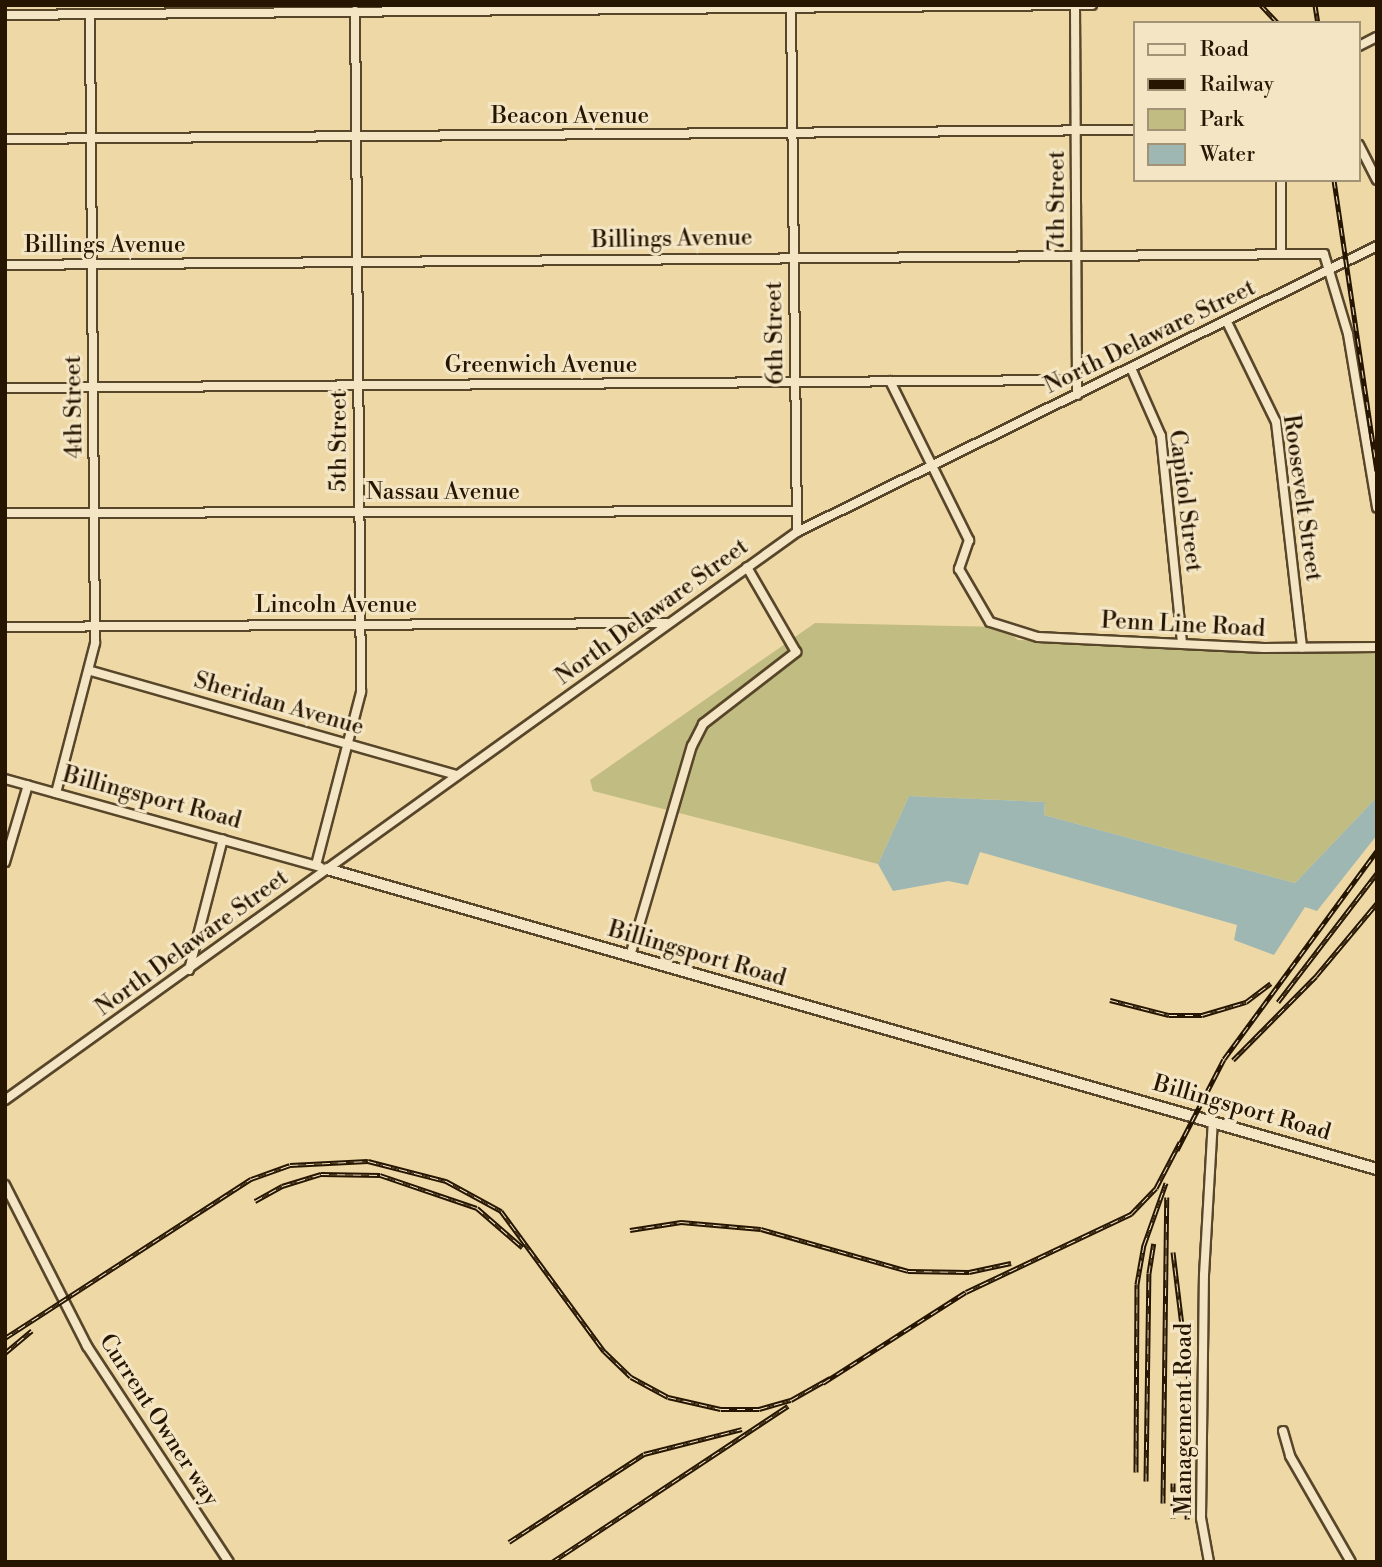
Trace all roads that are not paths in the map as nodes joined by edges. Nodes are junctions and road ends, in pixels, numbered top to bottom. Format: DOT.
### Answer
graph roads {
  1 [pos="1093,5"];
  2 [pos="1075,6"];
  3 [pos="791,8"];
  4 [pos="202,9"];
  5 [pos="355,11"];
  6 [pos="5,15"];
  7 [pos="90,15"];
  8 [pos="1377,37"];
  9 [pos="1361,45"];
  10 [pos="1134,130"];
  11 [pos="1076,131"];
  12 [pos="793,134"];
  13 [pos="356,137"];
  14 [pos="5,139"];
  15 [pos="91,139"];
  16 [pos="1361,149"];
  17 [pos="1377,180"];
  18 [pos="1281,182"];
  19 [pos="1377,246"];
  20 [pos="1281,253"];
  21 [pos="1076,255"];
  22 [pos="794,257"];
  23 [pos="358,262"];
  24 [pos="92,264"];
  25 [pos="5,265"];
  26 [pos="1329,268"];
  27 [pos="1227,322"];
  28 [pos="1131,368"];
  29 [pos="1077,380"];
  30 [pos="890,381"];
  31 [pos="795,382"];
  32 [pos="358,385"];
  33 [pos="93,387"];
  34 [pos="5,388"];
  35 [pos="1077,395"];
  36 [pos="932,466"];
  37 [pos="1377,508"];
  38 [pos="796,511"];
  39 [pos="94,512"];
  40 [pos="359,512"];
  41 [pos="5,513"];
  42 [pos="797,532"];
  43 [pos="747,567"];
  44 [pos="360,623"];
  45 [pos="668,623"];
  46 [pos="96,626"];
  47 [pos="5,627"];
  48 [pos="1182,644"];
  49 [pos="1377,647"];
  50 [pos="1302,648"];
  51 [pos="91,671"];
  52 [pos="350,744"];
  53 [pos="456,775"];
  54 [pos="5,779"];
  55 [pos="28,785"];
  56 [pos="56,793"];
  57 [pos="223,839"];
  58 [pos="5,862"];
  59 [pos="321,867"];
  60 [pos="630,956"];
  61 [pos="188,970"];
  62 [pos="5,1100"];
  63 [pos="1213,1121"];
  64 [pos="1377,1169"];
  65 [pos="5,1185"];
  66 [pos="1283,1431"];
  67 [pos="229,1562"];
  68 [pos="1209,1562"];
  69 [pos="1351,1562"];
  1 -- 2 [label="street"];
  2 -- 3 [label="street"];
  2 -- 11 [label="street, 7th Street"];
  3 -- 5 [label="street"];
  3 -- 12 [label="street, 6th Street"];
  4 -- 5 [label="street"];
  4 -- 7 [label="street"];
  5 -- 13 [label="street, 5th Street"];
  6 -- 7 [label="street"];
  7 -- 15 [label="street, 4th Street"];
  8 -- 9 [label="street"];
  10 -- 11 [label="street, Beacon Avenue"];
  11 -- 12 [label="street, Beacon Avenue"];
  11 -- 21 [label="street, 7th Street"];
  12 -- 13 [label="street, Beacon Avenue"];
  12 -- 22 [label="street, 6th Street"];
  13 -- 15 [label="street, Beacon Avenue"];
  13 -- 23 [label="street, 5th Street"];
  14 -- 15 [label="street, Beacon Avenue"];
  15 -- 24 [label="street, 4th Street"];
  16 -- 17 [label="street"];
  18 -- 20 [label="street"];
  19 -- 26 [label="street, North Delaware Street"];
  20 -- 21 [label="street, Billings Avenue"];
  20 -- 26 [label="street, Billings Avenue"];
  21 -- 22 [label="street, Billings Avenue"];
  21 -- 29 [label="street, 7th Street"];
  22 -- 23 [label="street, Billings Avenue"];
  22 -- 31 [label="street, 6th Street"];
  23 -- 24 [label="street, Billings Avenue"];
  23 -- 32 [label="street, 5th Street"];
  24 -- 25 [label="street, Billings Avenue"];
  24 -- 33 [label="street, 4th Street"];
  26 -- 27 [label="street, North Delaware Street"];
  26 -- 37 [label="street"];
  27 -- 28 [label="street, North Delaware Street"];
  27 -- 50 [label="street, Roosevelt Street"];
  28 -- 35 [label="street, North Delaware Street"];
  28 -- 48 [label="street, Capitol Street"];
  29 -- 30 [label="street, Greenwich Avenue"];
  29 -- 35 [label="street, 7th Street"];
  30 -- 31 [label="street, Greenwich Avenue"];
  30 -- 36 [label="street"];
  31 -- 32 [label="street, Greenwich Avenue"];
  31 -- 38 [label="street, 6th Street"];
  32 -- 33 [label="street, Greenwich Avenue"];
  32 -- 40 [label="street, 5th Street"];
  33 -- 34 [label="street, Greenwich Avenue"];
  33 -- 39 [label="street, 4th Street"];
  35 -- 36 [label="street, North Delaware Street"];
  36 -- 42 [label="street, North Delaware Street"];
  36 -- 48 [label="street, Penn Line Road"];
  38 -- 40 [label="street, Nassau Avenue"];
  38 -- 42 [label="street, 6th Street"];
  39 -- 40 [label="street, Nassau Avenue"];
  39 -- 41 [label="street, Nassau Avenue"];
  39 -- 46 [label="street, 4th Street"];
  40 -- 44 [label="street, 5th Street"];
  42 -- 43 [label="street, North Delaware Street"];
  43 -- 45 [label="street, North Delaware Street"];
  43 -- 60 [label="street"];
  44 -- 45 [label="street, Lincoln Avenue"];
  44 -- 46 [label="street, Lincoln Avenue"];
  44 -- 52 [label="street, 5th Street"];
  45 -- 53 [label="street, North Delaware Street"];
  46 -- 47 [label="street, Lincoln Avenue"];
  46 -- 51 [label="street, 4th Street"];
  48 -- 50 [label="street, Penn Line Road"];
  49 -- 50 [label="street, Penn Line Road"];
  51 -- 52 [label="street, Sheridan Avenue"];
  51 -- 56 [label="street, 4th Street"];
  52 -- 53 [label="street, Sheridan Avenue"];
  52 -- 59 [label="street, 5th Street"];
  53 -- 59 [label="street, North Delaware Street"];
  54 -- 55 [label="street, Billingsport Road"];
  55 -- 56 [label="street, Billingsport Road"];
  55 -- 58 [label="street"];
  56 -- 57 [label="street, Billingsport Road"];
  57 -- 59 [label="street, Billingsport Road"];
  57 -- 61 [label="street"];
  59 -- 60 [label="street, Billingsport Road"];
  59 -- 61 [label="street, North Delaware Street"];
  60 -- 63 [label="street, Billingsport Road"];
  61 -- 62 [label="street, North Delaware Street"];
  63 -- 64 [label="street, Billingsport Road"];
  63 -- 68 [label="street, Management Road"];
  65 -- 67 [label="street, Current Owner way"];
  66 -- 69 [label="street"];
}
